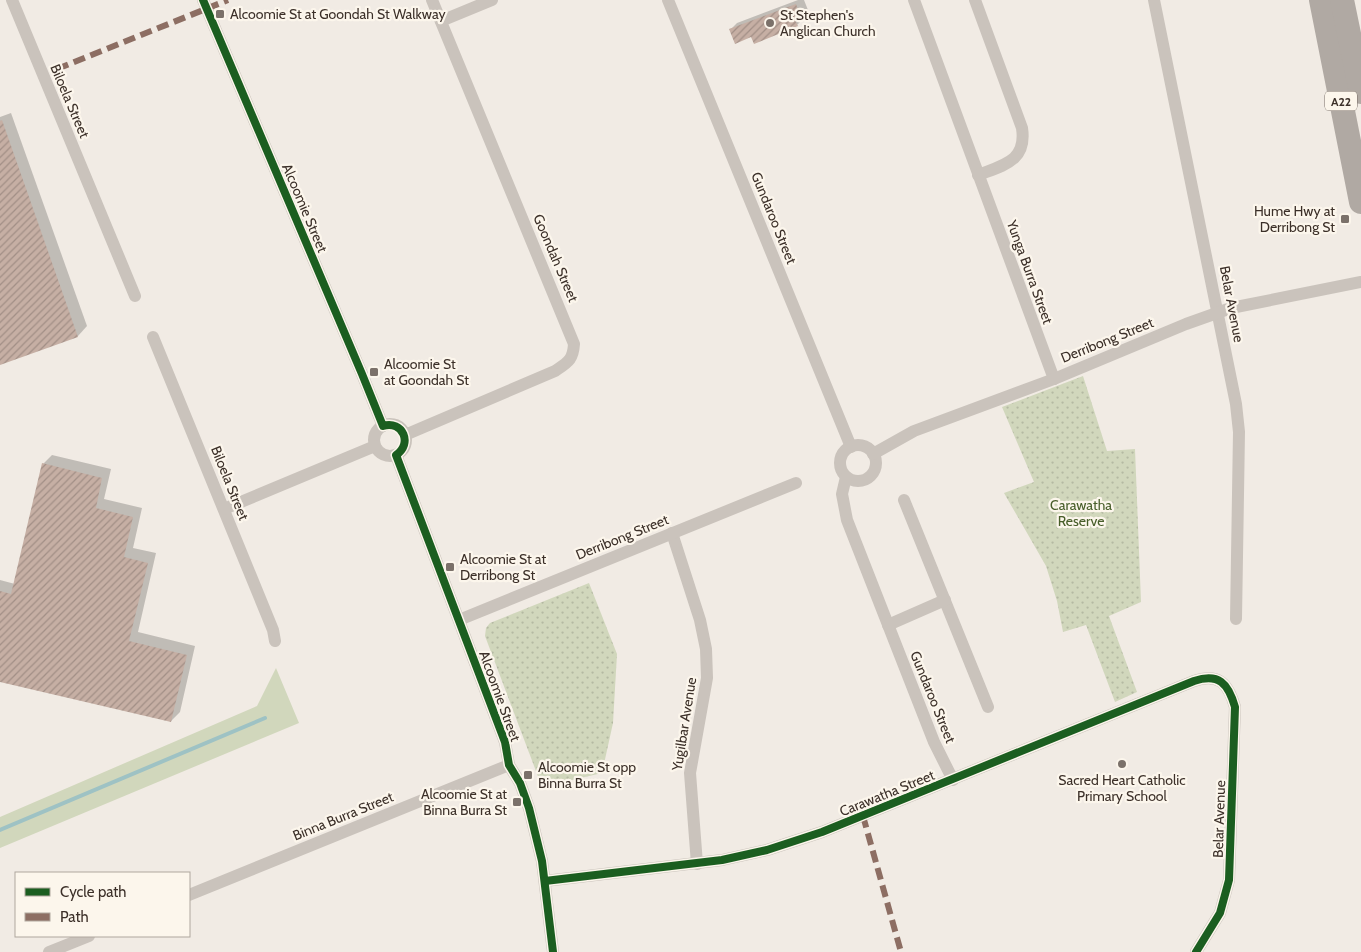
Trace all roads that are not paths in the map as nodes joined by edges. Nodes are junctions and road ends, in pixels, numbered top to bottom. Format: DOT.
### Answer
graph roads {
  1 [pos="12,0"];
  2 [pos="203,0"];
  3 [pos="432,0"];
  4 [pos="492,0"];
  5 [pos="668,0"];
  6 [pos="914,0"];
  7 [pos="975,0"];
  8 [pos="1154,0"];
  9 [pos="1321,0"];
  10 [pos="1342,0"];
  11 [pos="0,5"];
  12 [pos="441,20"];
  13 [pos="1361,92"];
  14 [pos="978,176"];
  15 [pos="1361,202"];
  16 [pos="1361,282"];
  17 [pos="135,296"];
  18 [pos="1218,313"];
  19 [pos="153,337"];
  20 [pos="1054,378"];
  21 [pos="383,426"];
  22 [pos="404,436"];
  23 [pos="375,446"];
  24 [pos="851,447"];
  25 [pos="873,454"];
  26 [pos="396,455"];
  27 [pos="846,477"];
  28 [pos="796,483"];
  29 [pos="904,500"];
  30 [pos="224,509"];
  31 [pos="672,533"];
  32 [pos="945,600"];
  33 [pos="1236,619"];
  34 [pos="459,620"];
  35 [pos="888,625"];
  36 [pos="275,641"];
  37 [pos="1222,681"];
  38 [pos="988,707"];
  39 [pos="509,765"];
  40 [pos="953,780"];
  41 [pos="697,864"];
  42 [pos="545,881"];
  43 [pos="190,895"];
  44 [pos="86,937"];
  45 [pos="49,952"];
  46 [pos="553,952"];
  47 [pos="1196,952"];
  1 -- 11 [label="street"];
  1 -- 17 [label="street, Biloela Street"];
  2 -- 21 [label="street, Alcoomie Street"];
  3 -- 12 [label="street, Goondah Street"];
  4 -- 12 [label="street"];
  5 -- 24 [label="street, Gundaroo Street"];
  6 -- 14 [label="street, Yunga Burra Street"];
  7 -- 14 [label="street"];
  8 -- 18 [label="street, Belar Avenue"];
  9 -- 15 [label="highway, A22"];
  10 -- 13 [label="highway, A22"];
  12 -- 22 [label="street, Goondah Street"];
  14 -- 20 [label="street, Yunga Burra Street"];
  16 -- 18 [label="street, Derribong Street"];
  18 -- 20 [label="street, Derribong Street"];
  18 -- 33 [label="street, Belar Avenue"];
  19 -- 30 [label="street, Biloela Street"];
  20 -- 25 [label="street, Derribong Street"];
  21 -- 22 [label="street"];
  21 -- 23 [label="street"];
  22 -- 26 [label="street"];
  23 -- 26 [label="street"];
  23 -- 30 [label="street"];
  24 -- 25 [label="street"];
  24 -- 27 [label="street"];
  25 -- 27 [label="street"];
  26 -- 34 [label="street, Alcoomie Street"];
  27 -- 35 [label="street, Gundaroo Street"];
  28 -- 31 [label="street, Derribong Street"];
  29 -- 32 [label="street"];
  30 -- 36 [label="street, Biloela Street"];
  31 -- 34 [label="street, Derribong Street"];
  31 -- 41 [label="street, Yugilbar Avenue"];
  32 -- 35 [label="street"];
  32 -- 38 [label="street"];
  34 -- 39 [label="street, Alcoomie Street"];
  35 -- 40 [label="street, Gundaroo Street"];
  37 -- 40 [label="street, Carawatha Street"];
  37 -- 47 [label="street, Belar Avenue"];
  39 -- 42 [label="street, Alcoomie Street"];
  39 -- 43 [label="street, Binna Burra Street"];
  40 -- 41 [label="street, Carawatha Street"];
  41 -- 42 [label="street, Carawatha Street"];
  42 -- 46 [label="street, Alcoomie Street"];
  44 -- 45 [label="street"];
}
